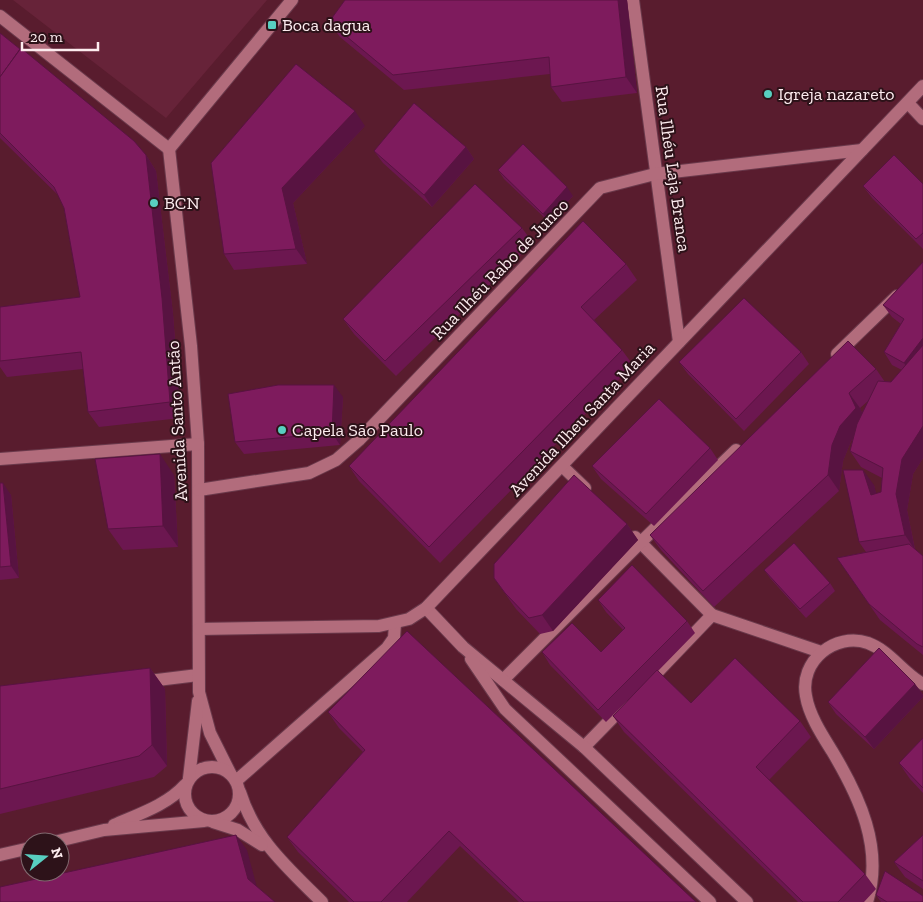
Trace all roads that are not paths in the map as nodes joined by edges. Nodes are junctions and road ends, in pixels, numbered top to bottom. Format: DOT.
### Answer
graph roads {
  1 [pos="292,0"];
  2 [pos="633,0"];
  3 [pos="0,16"];
  4 [pos="923,86"];
  5 [pos="908,103"];
  6 [pos="923,118"];
  7 [pos="169,149"];
  8 [pos="862,150"];
  9 [pos="655,174"];
  10 [pos="906,288"];
  11 [pos="679,342"];
  12 [pos="827,363"];
  13 [pos="748,439"];
  14 [pos="198,444"];
  15 [pos="0,459"];
  16 [pos="563,467"];
  17 [pos="199,490"];
  18 [pos="591,494"];
  19 [pos="626,528"];
  20 [pos="641,542"];
  21 [pos="426,608"];
  22 [pos="712,615"];
  23 [pos="395,624"];
  24 [pos="198,629"];
  25 [pos="463,647"];
  26 [pos="821,652"];
  27 [pos="198,675"];
  28 [pos="503,680"];
  29 [pos="129,684"];
  30 [pos="923,684"];
  31 [pos="199,692"];
  32 [pos="584,748"];
  33 [pos="187,781"];
  34 [pos="235,781"];
  35 [pos="208,821"];
  36 [pos="104,830"];
  37 [pos="70,838"];
  38 [pos="20,850"];
  39 [pos="0,855"];
  40 [pos="278,858"];
  41 [pos="322,902"];
  42 [pos="710,902"];
  43 [pos="747,902"];
  44 [pos="867,902"];
  1 -- 7 [label="street"];
  2 -- 9 [label="street, Rua Ilhéu Laja Branca"];
  3 -- 7 [label="street"];
  4 -- 5 [label="street, Avenida Ilheu Santa Maria"];
  5 -- 6 [label="street"];
  5 -- 8 [label="street, Avenida Ilheu Santa Maria"];
  7 -- 14 [label="street, Avenida Santo Antão"];
  8 -- 9 [label="street, Rua Ilhéu Rabo de Junco"];
  8 -- 11 [label="street, Avenida Ilheu Santa Maria"];
  9 -- 11 [label="street, Rua Ilhéu Laja Branca"];
  9 -- 17 [label="street, Rua Ilhéu Rabo de Junco"];
  10 -- 12 [label="street"];
  11 -- 16 [label="street, Avenida Ilheu Santa Maria"];
  13 -- 20 [label="street"];
  14 -- 15 [label="street"];
  14 -- 17 [label="street, Avenida Santo Antão"];
  16 -- 18 [label="street"];
  16 -- 21 [label="street, Avenida Ilheu Santa Maria"];
  17 -- 24 [label="street, Avenida Santo Antão"];
  19 -- 20 [label="street"];
  20 -- 22 [label="street"];
  20 -- 28 [label="street"];
  21 -- 23 [label="street, Avenida Ilheu Santa Maria"];
  21 -- 25 [label="street"];
  22 -- 26 [label="street"];
  22 -- 32 [label="street"];
  23 -- 24 [label="street, Avenida Ilheu Santa Maria"];
  23 -- 34 [label="street"];
  24 -- 27 [label="street, Avenida Santo Antão"];
  25 -- 28 [label="street"];
  25 -- 42 [label="street"];
  26 -- 30 [label="street"];
  26 -- 44 [label="street"];
  27 -- 29 [label="street"];
  27 -- 31 [label="street, Avenida Santo Antão"];
  28 -- 32 [label="street"];
  31 -- 33 [label="street, Avenida Santo Antão"];
  31 -- 34 [label="street, Avenida Santo Antão"];
  32 -- 43 [label="street"];
  33 -- 34 [label="street"];
  33 -- 35 [label="street"];
  33 -- 36 [label="street"];
  34 -- 35 [label="street"];
  34 -- 40 [label="street, Avenida Santo Antão"];
  35 -- 36 [label="street"];
  35 -- 40 [label="street"];
  36 -- 37 [label="street"];
  38 -- 39 [label="street"];
  40 -- 41 [label="street"];
}
